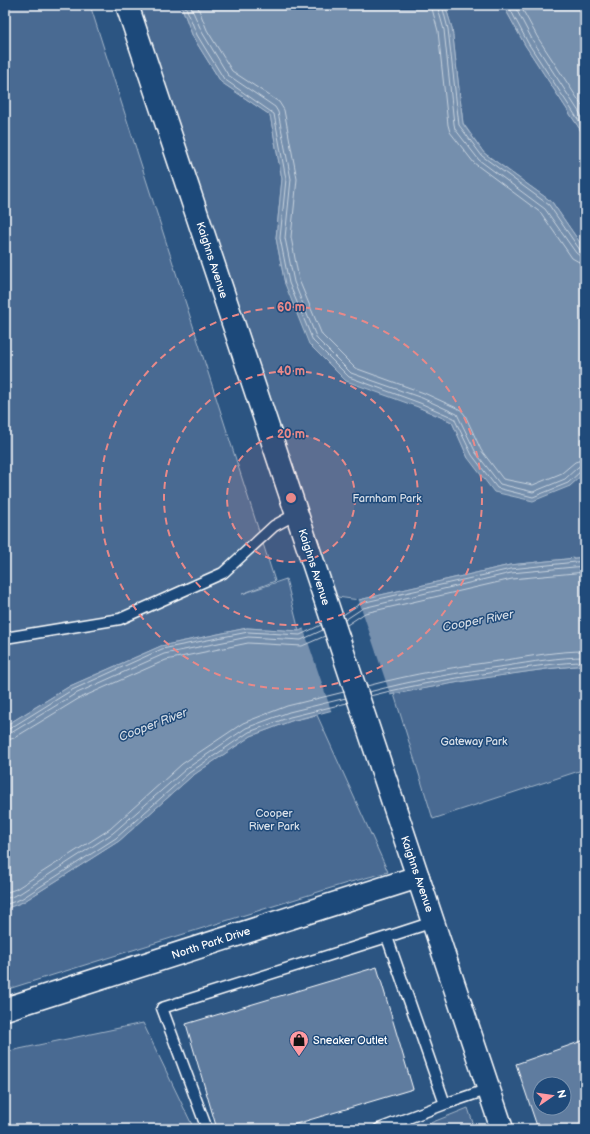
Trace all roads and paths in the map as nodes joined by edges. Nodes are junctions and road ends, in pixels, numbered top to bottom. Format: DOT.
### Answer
graph roads {
  1 [pos="127,5"];
  2 [pos="296,514"];
  3 [pos="5,638"];
  4 [pos="418,877"];
  5 [pos="433,922"];
  6 [pos="387,937"];
  7 [pos="5,1009"];
  8 [pos="489,1089"];
  9 [pos="445,1104"];
  10 [pos="207,1129"];
  11 [pos="379,1129"];
  12 [pos="502,1129"];
  1 -- 2 [label="main road, Kaighns Avenue"];
  2 -- 3 [label="lane"];
  2 -- 4 [label="main road, Kaighns Avenue"];
  4 -- 5 [label="main road, Kaighns Avenue"];
  4 -- 7 [label="main road, North Park Drive"];
  5 -- 6 [label="lane"];
  5 -- 8 [label="main road, Kaighns Avenue"];
  6 -- 9 [label="lane"];
  6 -- 10 [label="lane"];
  8 -- 9 [label="lane"];
  8 -- 12 [label="main road, Kaighns Avenue"];
  9 -- 11 [label="lane"];
}
